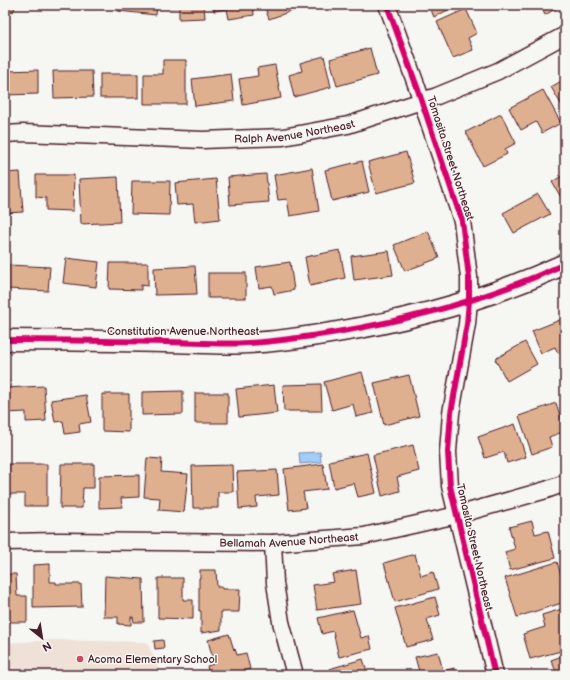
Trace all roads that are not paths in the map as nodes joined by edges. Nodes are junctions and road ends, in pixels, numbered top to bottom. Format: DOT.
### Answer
graph roads {
  1 [pos="387,5"];
  2 [pos="565,36"];
  3 [pos="422,102"];
  4 [pos="5,134"];
  5 [pos="565,264"];
  6 [pos="469,301"];
  7 [pos="5,340"];
  8 [pos="565,483"];
  9 [pos="457,515"];
  10 [pos="5,542"];
  11 [pos="273,543"];
  12 [pos="295,675"];
  13 [pos="495,675"];
  1 -- 3 [label="street, Tomasita Street Northeast"];
  2 -- 3 [label="street, Ralph Avenue Northeast"];
  3 -- 4 [label="street, Ralph Avenue Northeast"];
  3 -- 6 [label="street, Tomasita Street Northeast"];
  5 -- 6 [label="street, Constitution Avenue Northeast"];
  6 -- 7 [label="street, Constitution Avenue Northeast"];
  6 -- 9 [label="street, Tomasita Street Northeast"];
  8 -- 9 [label="street, Bellamah Avenue Northeast"];
  9 -- 11 [label="street, Bellamah Avenue Northeast"];
  9 -- 13 [label="street, Tomasita Street Northeast"];
  10 -- 11 [label="street, Bellamah Avenue Northeast"];
  11 -- 12 [label="street"];
}
